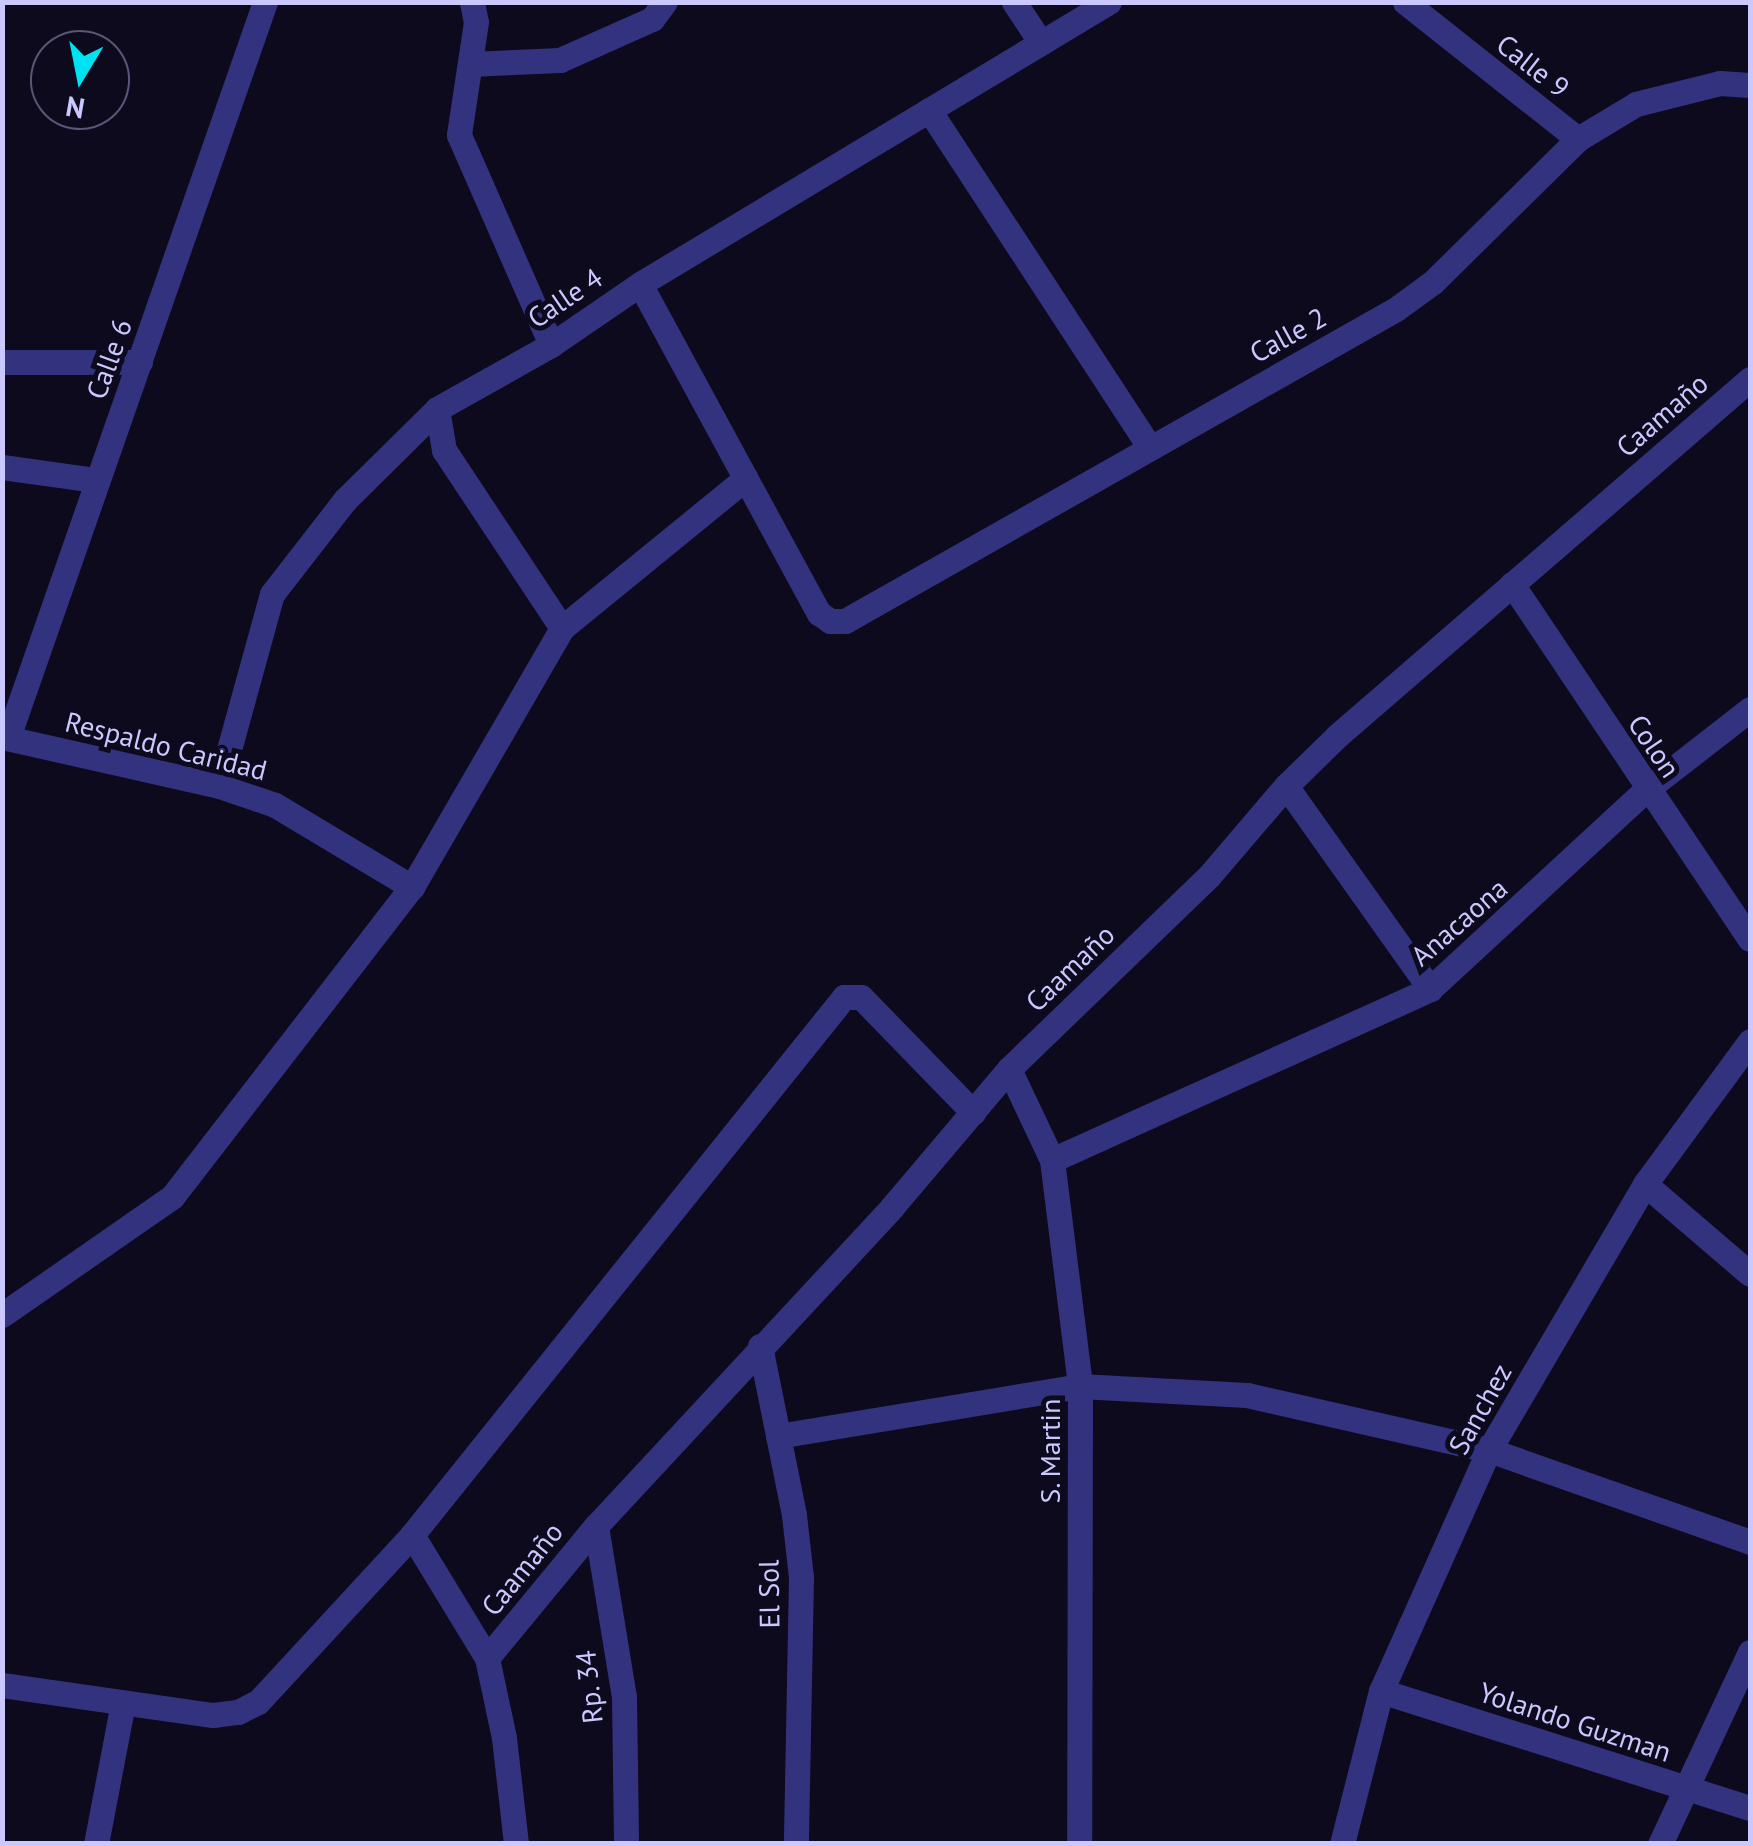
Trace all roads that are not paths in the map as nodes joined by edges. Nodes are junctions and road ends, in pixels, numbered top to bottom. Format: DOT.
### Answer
graph roads {
  1 [pos="266,2"];
  2 [pos="472,2"];
  3 [pos="665,2"];
  4 [pos="1014,2"];
  5 [pos="1109,2"];
  6 [pos="1404,2"];
  7 [pos="1042,43"];
  8 [pos="470,64"];
  9 [pos="1750,85"];
  10 [pos="929,110"];
  11 [pos="1578,140"];
  12 [pos="640,284"];
  13 [pos="551,345"];
  14 [pos="2,362"];
  15 [pos="140,362"];
  16 [pos="1750,378"];
  17 [pos="437,409"];
  18 [pos="1150,448"];
  19 [pos="2,467"];
  20 [pos="746,478"];
  21 [pos="96,480"];
  22 [pos="1512,584"];
  23 [pos="562,628"];
  24 [pos="1750,709"];
  25 [pos="5,737"];
  26 [pos="219,786"];
  27 [pos="1286,786"];
  28 [pos="1646,790"];
  29 [pos="412,887"];
  30 [pos="1750,938"];
  31 [pos="1430,989"];
  32 [pos="1750,1042"];
  33 [pos="1009,1069"];
  34 [pos="973,1112"];
  35 [pos="1052,1160"];
  36 [pos="1646,1184"];
  37 [pos="1750,1274"];
  38 [pos="2,1315"];
  39 [pos="760,1346"];
  40 [pos="1080,1386"];
  41 [pos="778,1436"];
  42 [pos="1489,1450"];
  43 [pos="596,1526"];
  44 [pos="412,1535"];
  45 [pos="1750,1542"];
  46 [pos="1750,1652"];
  47 [pos="488,1658"];
  48 [pos="2,1686"];
  49 [pos="1381,1691"];
  50 [pos="123,1703"];
  51 [pos="1684,1789"];
  52 [pos="1750,1808"];
  53 [pos="96,1844"];
  54 [pos="516,1844"];
  55 [pos="626,1844"];
  56 [pos="796,1844"];
  57 [pos="1080,1844"];
  58 [pos="1342,1844"];
  59 [pos="1660,1844"];
  1 -- 15 [label="street, Calle 6"];
  2 -- 8 [label="street"];
  3 -- 8 [label="street"];
  4 -- 7 [label="street"];
  5 -- 7 [label="street, Calle 4"];
  6 -- 11 [label="street, Calle 9"];
  7 -- 10 [label="street, Calle 4"];
  8 -- 13 [label="street"];
  9 -- 11 [label="street, Calle 2"];
  10 -- 12 [label="street, Calle 4"];
  10 -- 18 [label="street"];
  11 -- 18 [label="street, Calle 2"];
  12 -- 13 [label="street, Calle 4"];
  12 -- 20 [label="street"];
  13 -- 17 [label="street, Calle 4"];
  14 -- 15 [label="street"];
  15 -- 21 [label="street, Calle 6"];
  16 -- 22 [label="street, Caamaño"];
  17 -- 23 [label="street"];
  17 -- 26 [label="street, Calle 4"];
  18 -- 20 [label="street, Calle 2"];
  19 -- 21 [label="street"];
  20 -- 23 [label="street"];
  21 -- 25 [label="street, Calle 6"];
  22 -- 27 [label="street, Caamaño"];
  22 -- 28 [label="street, Colon"];
  23 -- 29 [label="street"];
  24 -- 28 [label="street, Anacaona"];
  25 -- 26 [label="street, Respaldo Caridad"];
  26 -- 29 [label="street, Respaldo Caridad"];
  27 -- 31 [label="street"];
  27 -- 33 [label="street, Caamaño"];
  28 -- 30 [label="street, Colon"];
  28 -- 31 [label="street, Anacaona"];
  29 -- 38 [label="street"];
  31 -- 35 [label="street, Anacaona"];
  32 -- 36 [label="street, Sanchez"];
  33 -- 34 [label="street, Caamaño"];
  33 -- 35 [label="street, S. Martin"];
  34 -- 39 [label="street, Caamaño"];
  34 -- 44 [label="street"];
  35 -- 40 [label="street, S. Martin"];
  36 -- 37 [label="street"];
  36 -- 42 [label="street, Sanchez"];
  39 -- 41 [label="street, El Sol"];
  39 -- 43 [label="street, Caamaño"];
  40 -- 41 [label="street"];
  40 -- 42 [label="street"];
  40 -- 57 [label="street, S. Martin"];
  41 -- 56 [label="street, El Sol"];
  42 -- 45 [label="street"];
  42 -- 49 [label="street, Sanchez"];
  43 -- 47 [label="street, Caamaño"];
  43 -- 55 [label="street, Rp. 34"];
  44 -- 47 [label="street, Caamaño"];
  44 -- 50 [label="street"];
  46 -- 51 [label="street"];
  47 -- 54 [label="street, Caamaño"];
  48 -- 50 [label="street"];
  49 -- 51 [label="street, Yolando Guzman"];
  49 -- 58 [label="street, Sanchez"];
  50 -- 53 [label="street"];
  51 -- 52 [label="street, Yolando Guzman"];
  51 -- 59 [label="street"];
}
